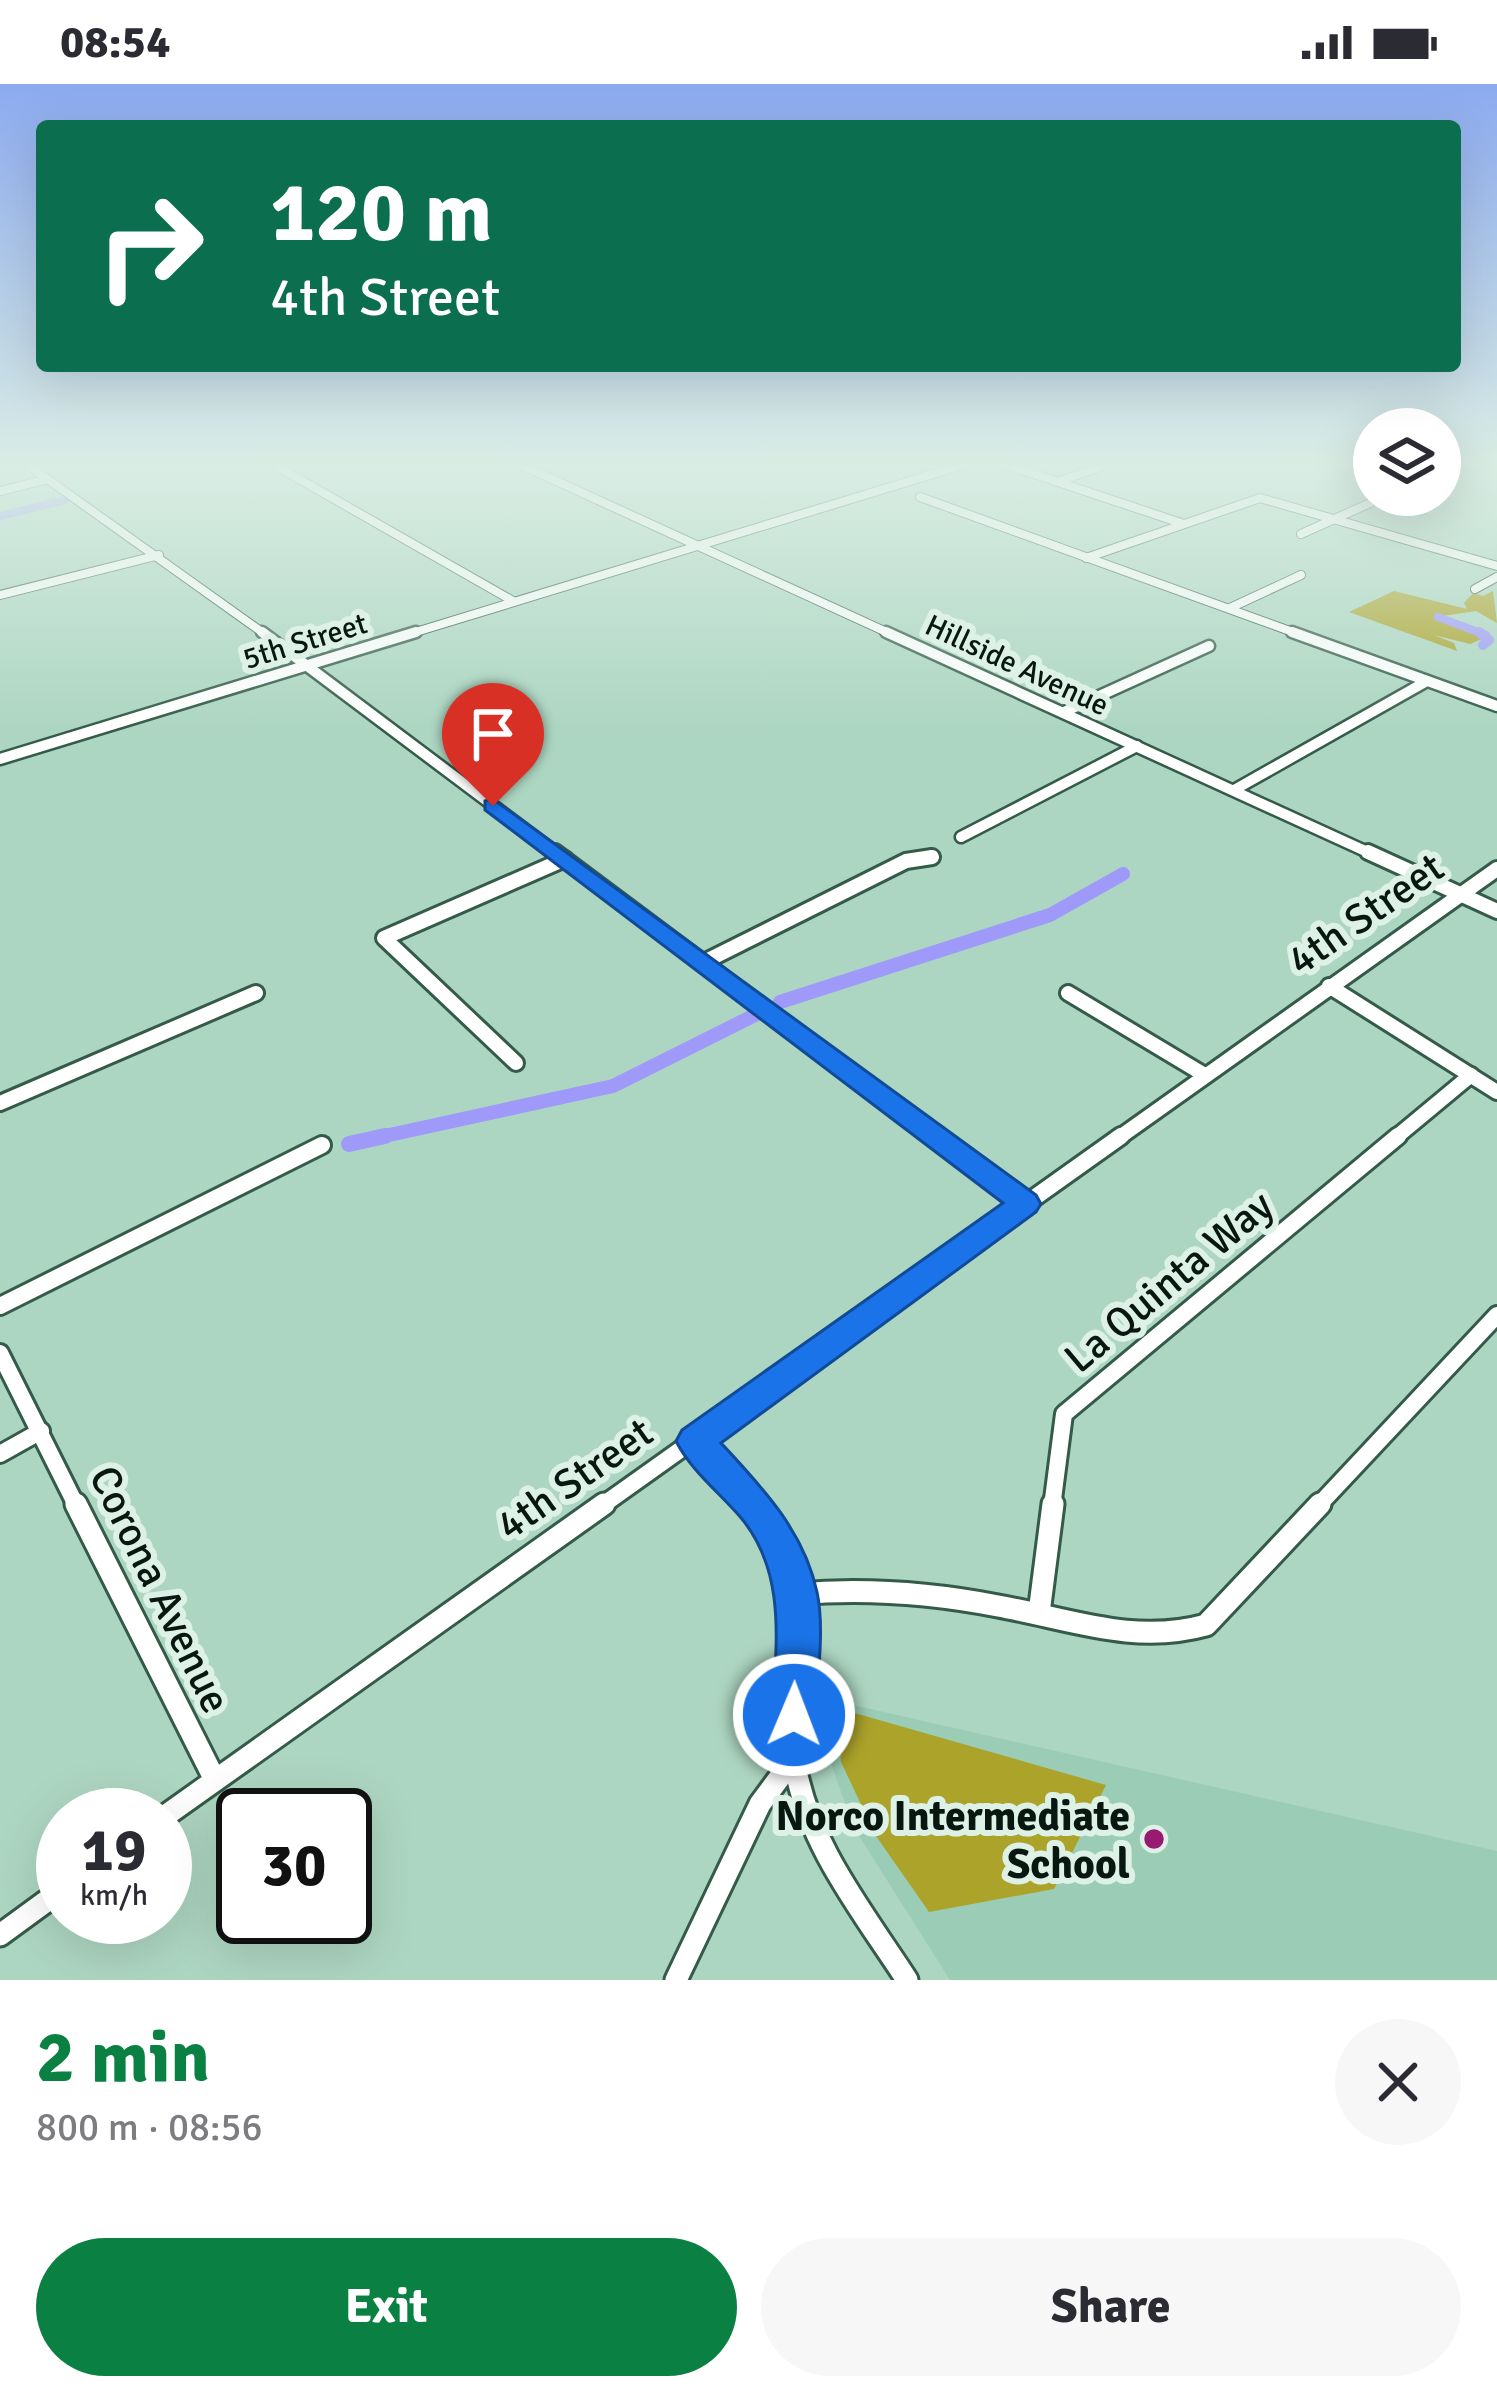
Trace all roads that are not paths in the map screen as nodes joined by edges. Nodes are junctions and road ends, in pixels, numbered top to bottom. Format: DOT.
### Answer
graph roads {
  1 [pos="154,551"];
  2 [pos="427,551"];
  3 [pos="675,551"];
  4 [pos="710,551"];
  5 [pos="1066,551"];
  6 [pos="1106,551"];
  7 [pos="1449,551"];
  8 [pos="159,555"];
  9 [pos="1086,559"];
  10 [pos="1497,566"];
  11 [pos="1301,575"];
  12 [pos="1497,577"];
  13 [pos="1475,589"];
  14 [pos="0,595"];
  15 [pos="513,601"];
  16 [pos="1230,608"];
  17 [pos="1209,646"];
  18 [pos="304,666"];
  19 [pos="1427,681"];
  20 [pos="1497,706"];
  21 [pos="1064,712"];
  22 [pos="1137,746"];
  23 [pos="0,759"];
  24 [pos="1234,790"];
  25 [pos="961,837"];
  26 [pos="932,857"];
  27 [pos="565,859"];
  28 [pos="1497,869"];
  29 [pos="1460,894"];
  30 [pos="1497,911"];
  31 [pos="704,962"];
  32 [pos="1329,986"];
  33 [pos="256,993"];
  34 [pos="1068,993"];
  35 [pos="516,1063"];
  36 [pos="1203,1074"];
  37 [pos="1471,1075"];
  38 [pos="1497,1092"];
  39 [pos="0,1103"];
  40 [pos="322,1145"];
  41 [pos="1025,1204"];
  42 [pos="0,1306"];
  43 [pos="1497,1315"];
  44 [pos="0,1353"];
  45 [pos="41,1431"];
  46 [pos="695,1441"];
  47 [pos="0,1454"];
  48 [pos="797,1594"];
  49 [pos="1039,1613"];
  50 [pos="794,1758"];
  51 [pos="215,1780"];
  52 [pos="192,1797"];
  53 [pos="36,1909"];
  54 [pos="0,1935"];
  55 [pos="676,1980"];
  56 [pos="907,1980"];
  1 -- 8 [label="street"];
  2 -- 15 [label="street"];
  3 -- 15 [label="street, 5th Street"];
  4 -- 21 [label="street, Hillside Avenue"];
  5 -- 9 [label="street"];
  6 -- 9 [label="street"];
  7 -- 10 [label="street"];
  8 -- 14 [label="street"];
  8 -- 18 [label="street"];
  9 -- 16 [label="street"];
  11 -- 16 [label="street"];
  12 -- 13 [label="street"];
  15 -- 18 [label="street, 5th Street"];
  16 -- 19 [label="street"];
  17 -- 21 [label="street"];
  18 -- 23 [label="street, 5th Street"];
  18 -- 27 [label="street"];
  19 -- 20 [label="street"];
  19 -- 24 [label="street"];
  21 -- 22 [label="street, Hillside Avenue"];
  22 -- 24 [label="street, Hillside Avenue"];
  22 -- 25 [label="street"];
  24 -- 29 [label="street, Hillside Avenue"];
  26 -- 31 [label="street"];
  27 -- 31 [label="street"];
  27 -- 35 [label="street"];
  28 -- 29 [label="street, 4th Street"];
  29 -- 30 [label="street, Hillside Avenue"];
  29 -- 32 [label="street, 4th Street"];
  31 -- 41 [label="street"];
  32 -- 36 [label="street, 4th Street"];
  32 -- 37 [label="street"];
  33 -- 39 [label="street"];
  34 -- 36 [label="street"];
  36 -- 41 [label="street, 4th Street"];
  37 -- 38 [label="street"];
  37 -- 49 [label="street, La Quinta Way"];
  40 -- 42 [label="street"];
  41 -- 46 [label="street, 4th Street"];
  43 -- 49 [label="street"];
  44 -- 45 [label="street, Corona Avenue"];
  45 -- 47 [label="street"];
  45 -- 51 [label="street, Corona Avenue"];
  46 -- 48 [label="street"];
  46 -- 51 [label="street, 4th Street"];
  48 -- 49 [label="street"];
  48 -- 50 [label="street"];
  50 -- 55 [label="street"];
  50 -- 56 [label="street"];
  51 -- 52 [label="street, 4th Street"];
  53 -- 54 [label="street"];
}
